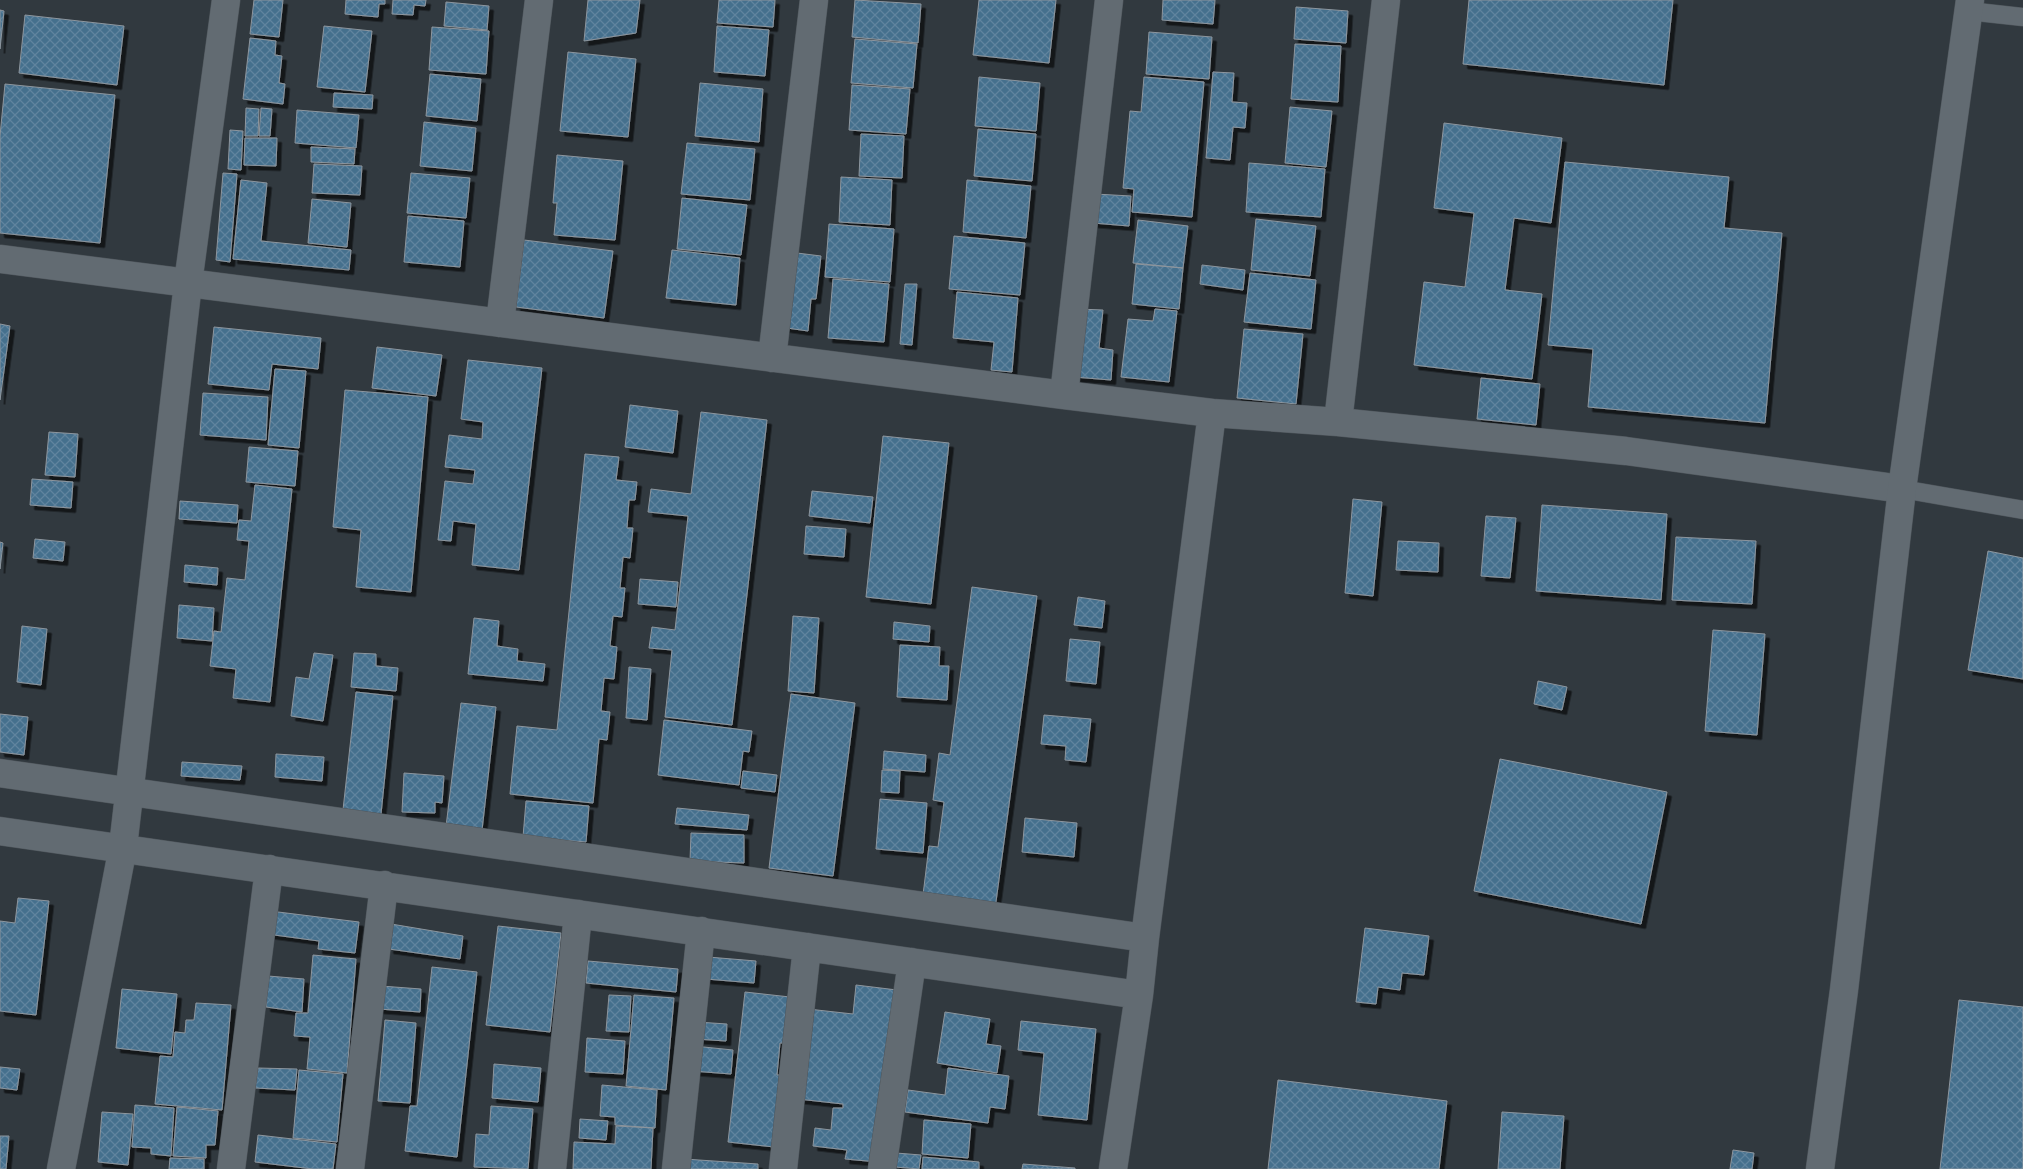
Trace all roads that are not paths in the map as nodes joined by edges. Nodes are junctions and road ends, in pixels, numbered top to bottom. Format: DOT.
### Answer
graph roads {
  1 [pos="226,0"];
  2 [pos="539,0"];
  3 [pos="814,0"];
  4 [pos="1109,0"];
  5 [pos="1386,0"];
  6 [pos="1969,5"];
  7 [pos="2023,17"];
  8 [pos="0,259"];
  9 [pos="188,283"];
  10 [pos="500,323"];
  11 [pos="772,358"];
  12 [pos="1064,395"];
  13 [pos="1212,413"];
  14 [pos="1338,422"];
  15 [pos="1902,489"];
  16 [pos="2023,510"];
  17 [pos="0,773"];
  18 [pos="130,792"];
  19 [pos="0,831"];
  20 [pos="123,848"];
  21 [pos="269,869"];
  22 [pos="384,885"];
  23 [pos="578,914"];
  24 [pos="701,931"];
  25 [pos="1145,938"];
  26 [pos="807,947"];
  27 [pos="912,962"];
  28 [pos="1139,995"];
  29 [pos="61,1169"];
  30 [pos="231,1169"];
  31 [pos="350,1169"];
  32 [pos="552,1169"];
  33 [pos="676,1169"];
  34 [pos="783,1169"];
  35 [pos="882,1169"];
  36 [pos="1113,1169"];
  37 [pos="1820,1169"];
  1 -- 9 [label="street"];
  2 -- 10 [label="street"];
  3 -- 11 [label="street"];
  4 -- 12 [label="street"];
  5 -- 14 [label="street"];
  6 -- 7 [label="lane"];
  6 -- 15 [label="street"];
  8 -- 9 [label="street"];
  9 -- 10 [label="street"];
  9 -- 18 [label="street"];
  10 -- 11 [label="street"];
  11 -- 12 [label="street"];
  12 -- 13 [label="street"];
  13 -- 14 [label="street"];
  13 -- 25 [label="street"];
  14 -- 15 [label="street"];
  15 -- 16 [label="lane"];
  15 -- 37 [label="street"];
  17 -- 18 [label="street"];
  18 -- 20 [label="street"];
  18 -- 25 [label="street"];
  19 -- 20 [label="street"];
  20 -- 21 [label="street"];
  20 -- 29 [label="street"];
  21 -- 22 [label="street"];
  21 -- 30 [label="street"];
  22 -- 23 [label="street"];
  22 -- 31 [label="street"];
  23 -- 24 [label="street"];
  23 -- 32 [label="street"];
  24 -- 26 [label="street"];
  24 -- 33 [label="street"];
  25 -- 28 [label="street"];
  26 -- 27 [label="street"];
  26 -- 34 [label="street"];
  27 -- 28 [label="street"];
  27 -- 35 [label="street"];
  28 -- 36 [label="street"];
}
